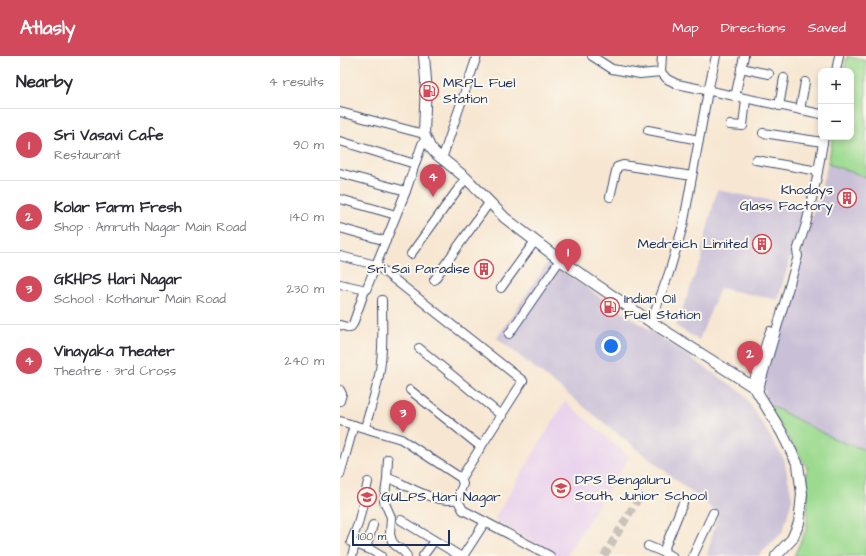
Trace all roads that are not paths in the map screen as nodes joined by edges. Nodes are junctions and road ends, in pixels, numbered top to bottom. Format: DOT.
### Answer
graph roads {
  1 [pos="424,56"];
  2 [pos="477,56"];
  3 [pos="592,56"];
  4 [pos="662,56"];
  5 [pos="716,56"];
  6 [pos="744,56"];
  7 [pos="840,56"];
  8 [pos="742,68"];
  9 [pos="837,68"];
  10 [pos="661,72"];
  11 [pos="769,74"];
  12 [pos="784,78"];
  13 [pos="805,82"];
  14 [pos="708,91"];
  15 [pos="735,97"];
  16 [pos="746,99"];
  17 [pos="779,106"];
  18 [pos="800,110"];
  19 [pos="340,112"];
  20 [pos="818,113"];
  21 [pos="730,125"];
  22 [pos="648,130"];
  23 [pos="763,133"];
  24 [pos="425,136"];
  25 [pos="818,139"];
  26 [pos="699,140"];
  27 [pos="823,140"];
  28 [pos="340,141"];
  29 [pos="442,159"];
  30 [pos="756,160"];
  31 [pos="415,164"];
  32 [pos="818,171"];
  33 [pos="340,173"];
  34 [pos="692,176"];
  35 [pos="466,178"];
  36 [pos="406,191"];
  37 [pos="610,197"];
  38 [pos="340,200"];
  39 [pos="489,203"];
  40 [pos="396,215"];
  41 [pos="340,228"];
  42 [pos="386,241"];
  43 [pos="535,241"];
  44 [pos="411,254"];
  45 [pos="340,256"];
  46 [pos="560,260"];
  47 [pos="376,265"];
  48 [pos="434,280"];
  49 [pos="340,284"];
  50 [pos="501,288"];
  51 [pos="365,290"];
  52 [pos="382,300"];
  53 [pos="651,322"];
  54 [pos="340,325"];
  55 [pos="509,334"];
  56 [pos="419,348"];
  57 [pos="755,389"];
  58 [pos="340,390"];
  59 [pos="410,390"];
  60 [pos="340,401"];
  61 [pos="502,416"];
  62 [pos="340,421"];
  63 [pos="354,425"];
  64 [pos="365,428"];
  65 [pos="481,447"];
  66 [pos="388,459"];
  67 [pos="340,475"];
  68 [pos="461,478"];
  69 [pos="387,480"];
  70 [pos="368,482"];
  71 [pos="457,499"];
  72 [pos="684,503"];
  73 [pos="712,512"];
  74 [pos="400,520"];
  75 [pos="485,522"];
  76 [pos="373,525"];
  77 [pos="434,541"];
  78 [pos="355,544"];
  79 [pos="648,546"];
  80 [pos="366,548"];
  81 [pos="663,552"];
  82 [pos="352,556"];
  83 [pos="381,556"];
  84 [pos="407,556"];
  85 [pos="423,556"];
  86 [pos="460,556"];
  87 [pos="463,556"];
  88 [pos="550,556"];
  89 [pos="672,556"];
  90 [pos="693,556"];
  91 [pos="776,556"];
  1 -- 24 [label="main road"];
  2 -- 29 [label="street"];
  3 -- 10 [label="street"];
  4 -- 10 [label="street"];
  5 -- 14 [label="street"];
  6 -- 8 [label="street"];
  7 -- 9 [label="street"];
  8 -- 11 [label="street"];
  8 -- 15 [label="street"];
  10 -- 14 [label="street"];
  12 -- 17 [label="street"];
  13 -- 18 [label="street"];
  14 -- 15 [label="street"];
  14 -- 26 [label="street"];
  15 -- 16 [label="street"];
  16 -- 17 [label="street"];
  16 -- 21 [label="street"];
  17 -- 18 [label="street"];
  18 -- 20 [label="street"];
  19 -- 24 [label="street"];
  22 -- 26 [label="street"];
  23 -- 25 [label="street"];
  24 -- 29 [label="main road"];
  24 -- 31 [label="street"];
  26 -- 34 [label="street"];
  27 -- 32 [label="street"];
  28 -- 31 [label="street"];
  29 -- 35 [label="main road"];
  30 -- 32 [label="street"];
  31 -- 36 [label="street"];
  32 -- 57 [label="street"];
  33 -- 36 [label="street"];
  34 -- 37 [label="street"];
  34 -- 53 [label="street"];
  35 -- 39 [label="main road"];
  35 -- 44 [label="street"];
  36 -- 40 [label="street"];
  38 -- 40 [label="street"];
  39 -- 43 [label="main road"];
  39 -- 48 [label="street"];
  40 -- 42 [label="street"];
  41 -- 42 [label="street"];
  42 -- 47 [label="street"];
  43 -- 46 [label="main road"];
  43 -- 50 [label="street"];
  45 -- 47 [label="street"];
  46 -- 53 [label="main road"];
  46 -- 55 [label="street"];
  47 -- 51 [label="street"];
  47 -- 61 [label="street"];
  49 -- 51 [label="street"];
  51 -- 54 [label="street"];
  52 -- 64 [label="street"];
  53 -- 57 [label="main road"];
  56 -- 61 [label="street"];
  57 -- 91 [label="main road"];
  58 -- 60 [label="street"];
  59 -- 65 [label="street"];
  61 -- 65 [label="street"];
  62 -- 63 [label="street"];
  63 -- 64 [label="street"];
  63 -- 67 [label="street"];
  64 -- 68 [label="street"];
  65 -- 68 [label="street"];
  66 -- 69 [label="street"];
  68 -- 71 [label="street"];
  69 -- 71 [label="street"];
  69 -- 84 [label="street"];
  70 -- 78 [label="street"];
  71 -- 75 [label="street"];
  72 -- 81 [label="street"];
  73 -- 90 [label="street"];
  74 -- 77 [label="street"];
  75 -- 87 [label="street"];
  75 -- 88 [label="street"];
  76 -- 80 [label="street"];
  77 -- 85 [label="street"];
  77 -- 86 [label="street"];
  78 -- 80 [label="street"];
  78 -- 82 [label="street"];
  79 -- 81 [label="street"];
  80 -- 83 [label="street"];
  81 -- 89 [label="street"];
}
